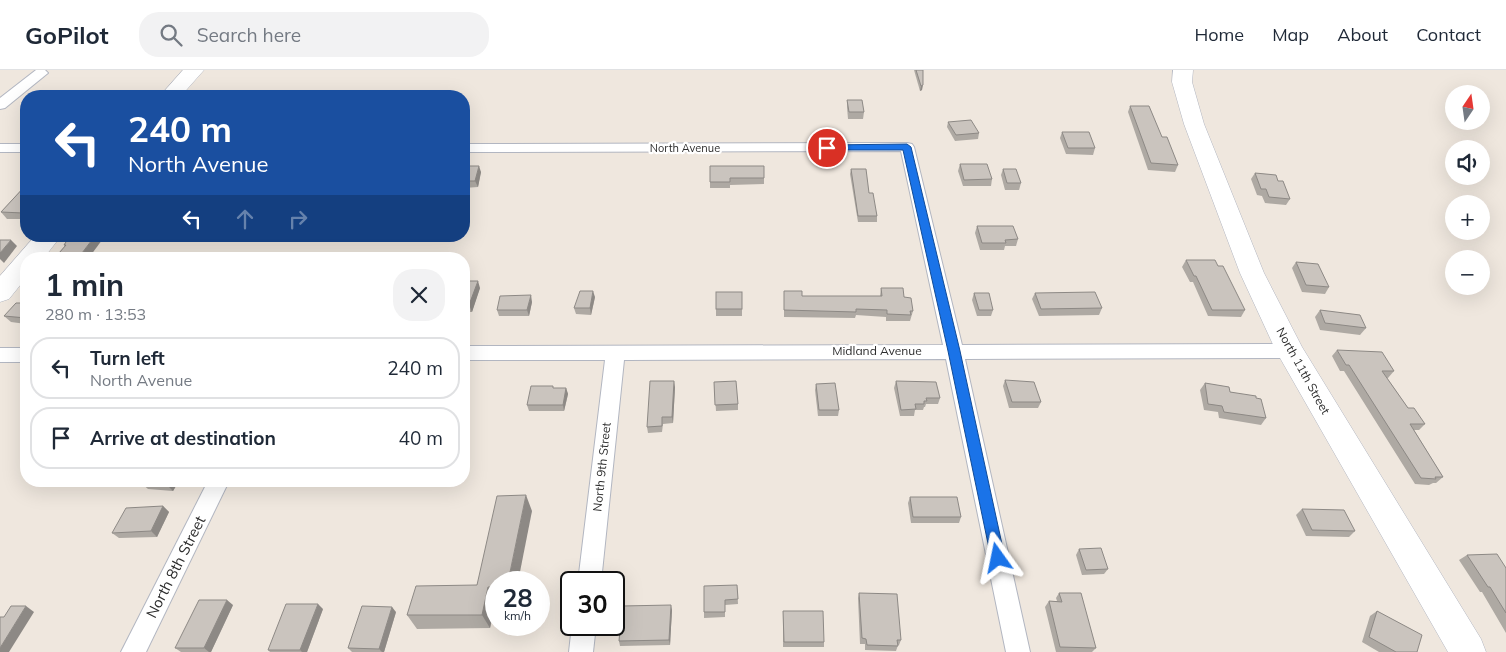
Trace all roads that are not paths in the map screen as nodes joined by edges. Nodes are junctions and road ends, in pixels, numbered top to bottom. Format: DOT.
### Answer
graph roads {
  1 [pos="194,70"];
  2 [pos="1183,70"];
  3 [pos="41,73"];
  4 [pos="176,90"];
  5 [pos="0,105"];
  6 [pos="0,148"];
  7 [pos="20,148"];
  8 [pos="470,148"];
  9 [pos="44,242"];
  10 [pos="35,252"];
  11 [pos="20,269"];
  12 [pos="0,293"];
  13 [pos="954,351"];
  14 [pos="1290,351"];
  15 [pos="615,352"];
  16 [pos="470,354"];
  17 [pos="0,355"];
  18 [pos="20,355"];
  19 [pos="216,487"];
  20 [pos="589,571"];
  21 [pos="583,636"];
  22 [pos="133,652"];
  23 [pos="581,652"];
  24 [pos="1018,652"];
  25 [pos="1468,652"];
  1 -- 4 [label="street"];
  2 -- 14 [label="street, North 11th Street"];
  3 -- 5 [label="street"];
  6 -- 7 [label="street"];
  8 -- 13 [label="street, North Avenue"];
  9 -- 10 [label="street"];
  11 -- 12 [label="street"];
  13 -- 14 [label="street, Midland Avenue"];
  13 -- 15 [label="street, Midland Avenue"];
  13 -- 24 [label="street"];
  14 -- 25 [label="street, North 11th Street"];
  15 -- 16 [label="street, Midland Avenue"];
  15 -- 20 [label="street, North 9th Street"];
  17 -- 18 [label="street"];
  19 -- 22 [label="street, North 8th Street"];
  21 -- 23 [label="street"];
}
